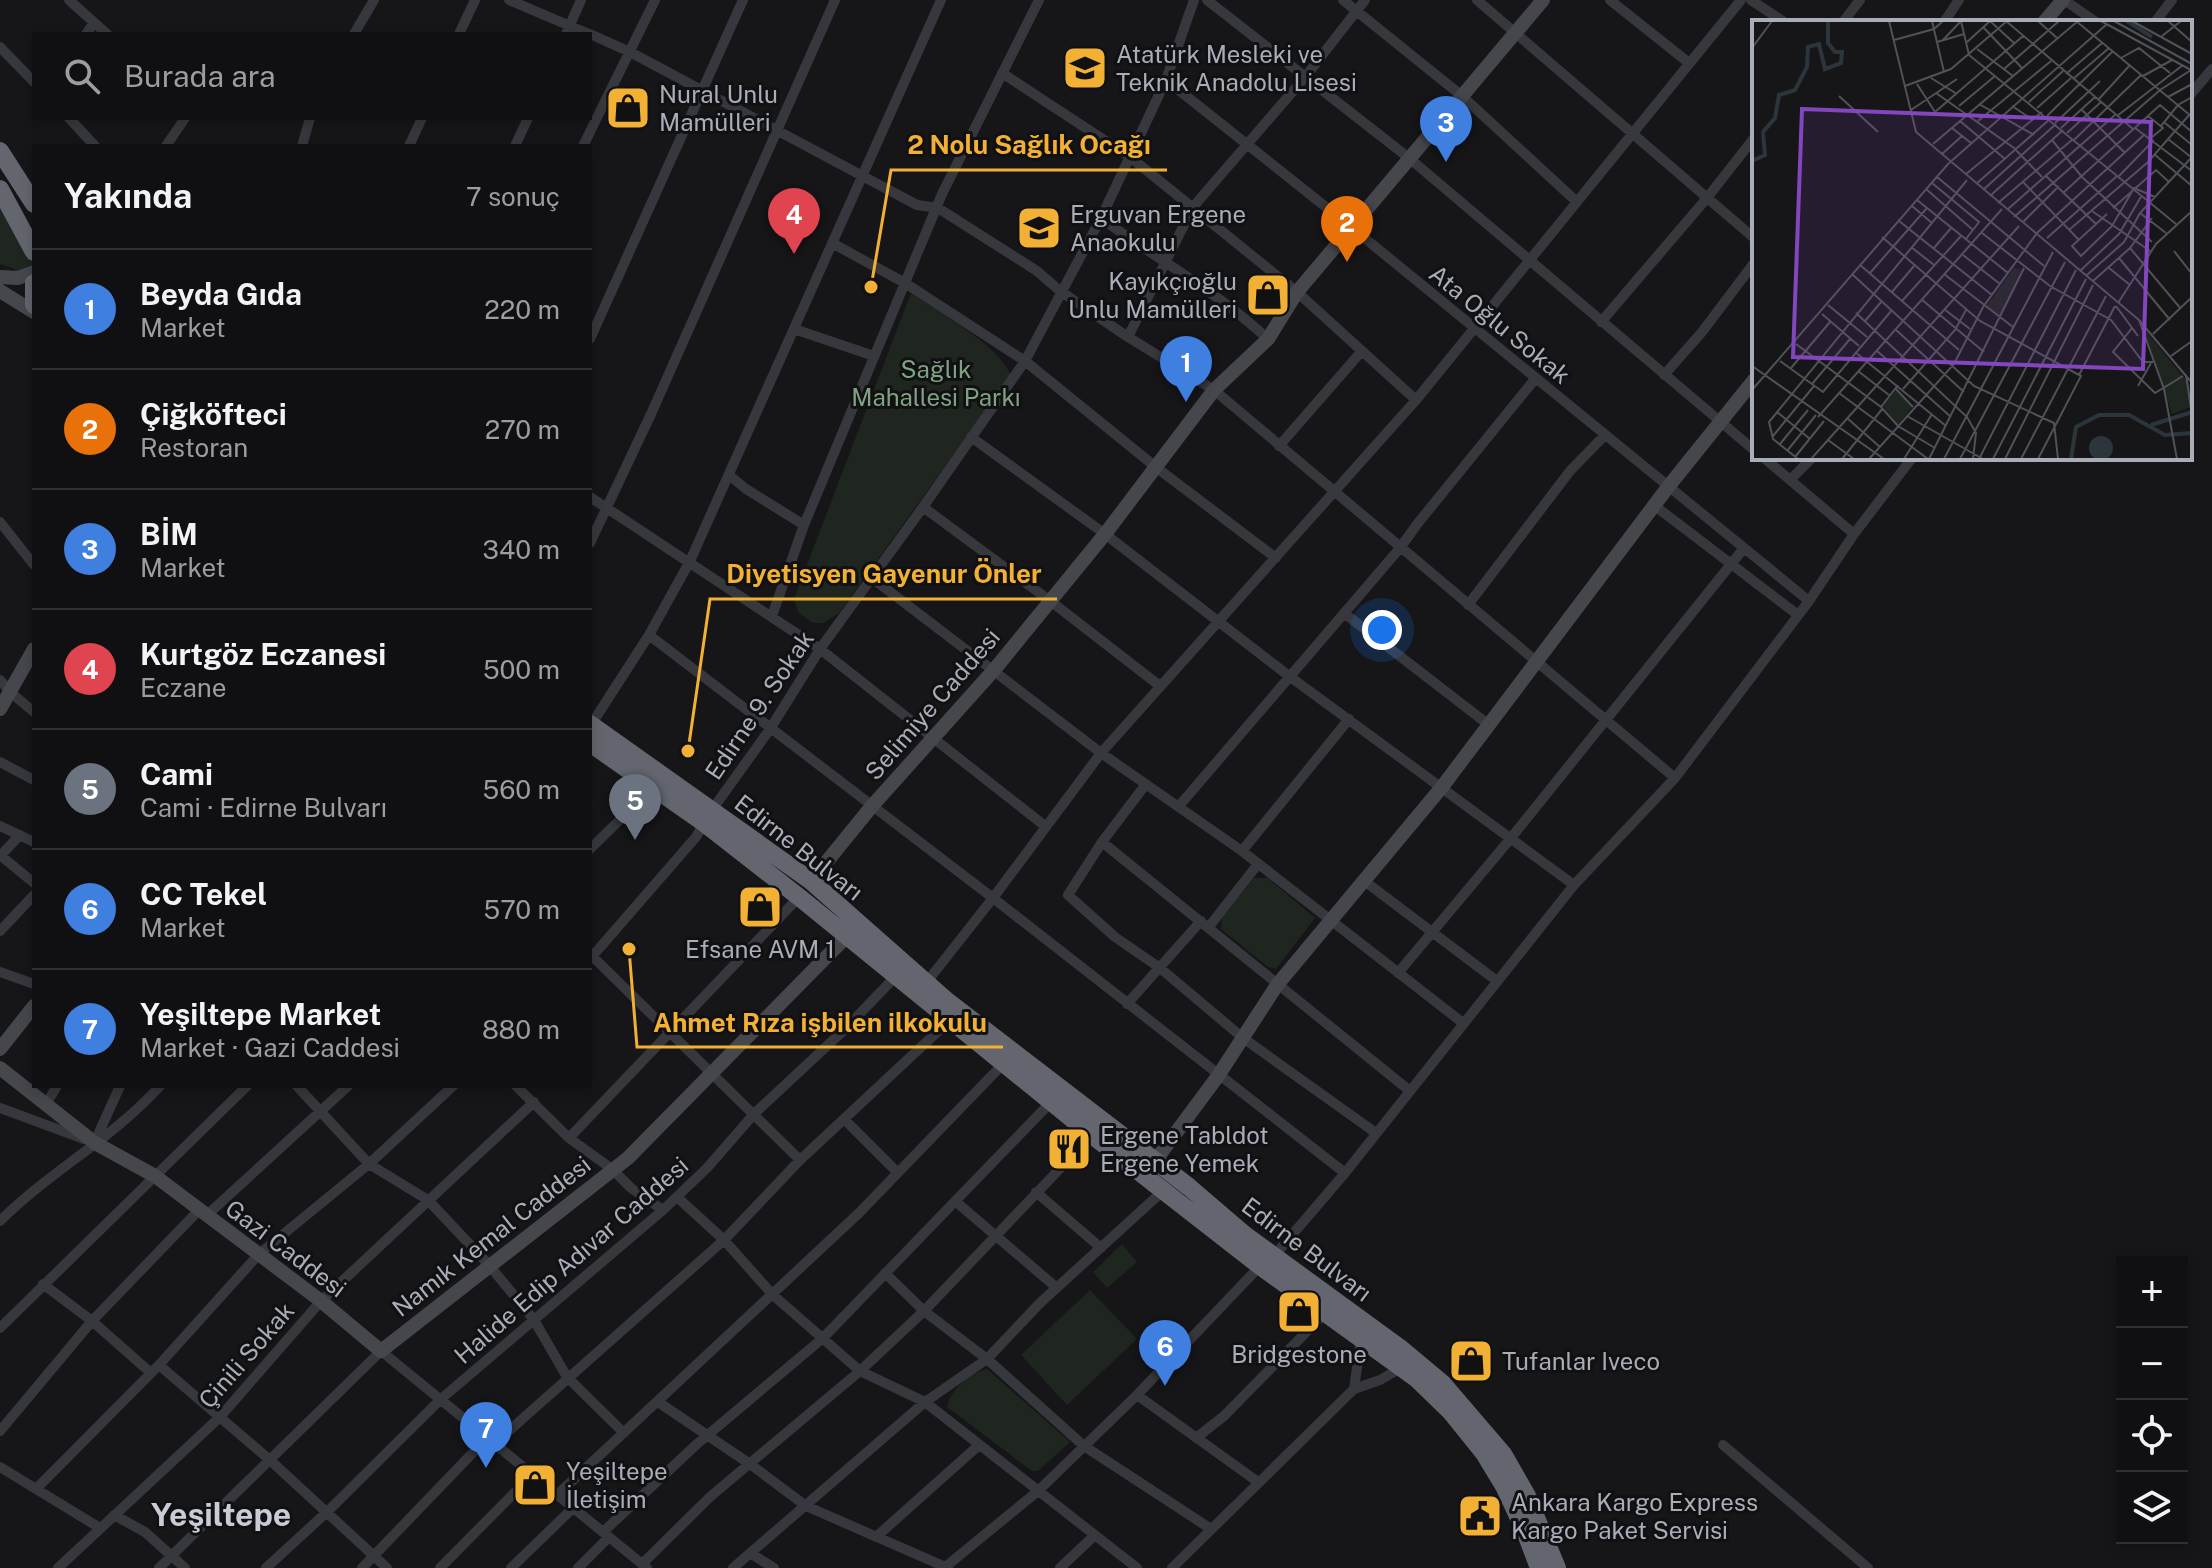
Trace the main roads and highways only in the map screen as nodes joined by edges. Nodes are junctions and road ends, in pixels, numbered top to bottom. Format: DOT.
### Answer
graph roads {
  1 [pos="0,151"];
  2 [pos="0,189"];
  3 [pos="32,201"];
  4 [pos="32,248"];
  5 [pos="592,732"];
  6 [pos="708,816"];
  7 [pos="1267,1261"];
  8 [pos="1539,1568"];
  9 [pos="1557,1568"];
  1 -- 3 [label="highway"];
  2 -- 4 [label="highway"];
  5 -- 6 [label="highway, Edirne Bulvarı"];
  6 -- 7 [label="highway, Edirne Bulvarı"];
  6 -- 7 [label="highway, Edirne Bulvarı"];
  7 -- 8 [label="highway, Edirne Bulvarı"];
  7 -- 9 [label="highway, Edirne Bulvarı"];
}
